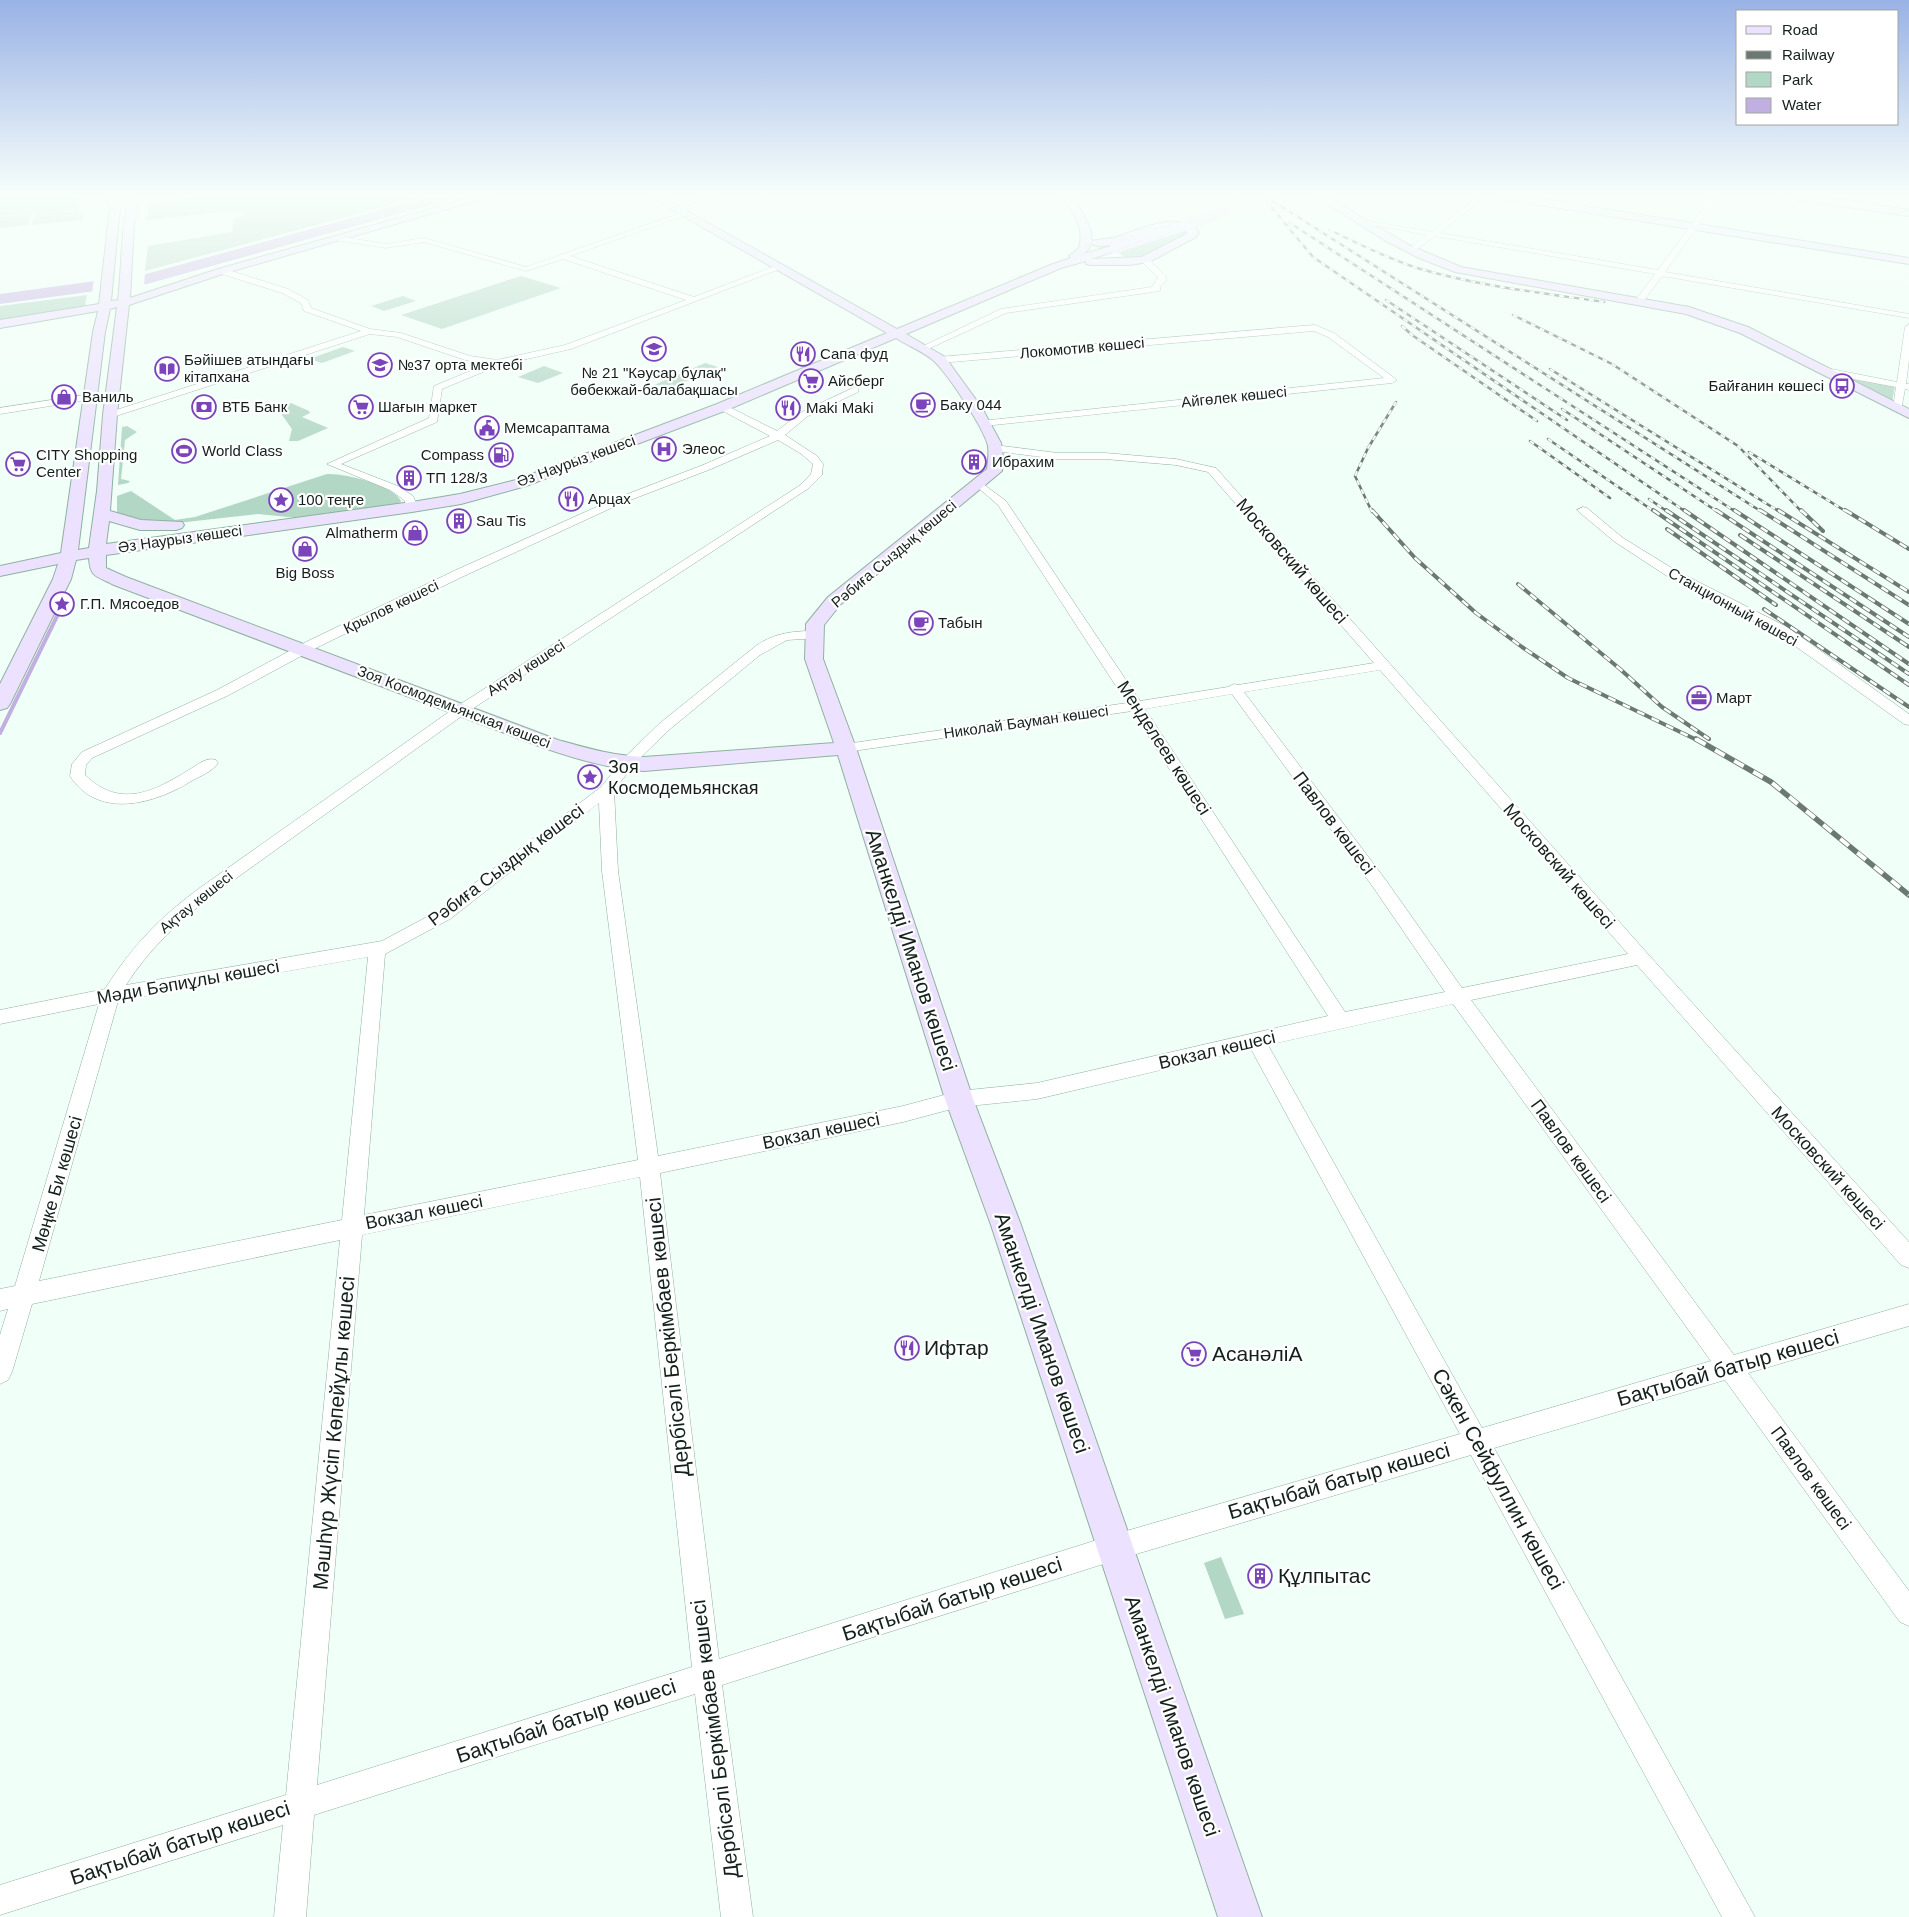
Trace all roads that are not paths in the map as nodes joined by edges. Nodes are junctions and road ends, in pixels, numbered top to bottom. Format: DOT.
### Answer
graph roads {
  1 [pos="108,286"];
  2 [pos="125,286"];
  3 [pos="179,286"];
  4 [pos="270,286"];
  5 [pos="654,286"];
  6 [pos="730,286"];
  7 [pos="815,286"];
  8 [pos="1009,286"];
  9 [pos="1156,286"];
  10 [pos="1555,286"];
  11 [pos="1650,286"];
  12 [pos="1738,286"];
  13 [pos="106,300"];
  14 [pos="694,300"];
  15 [pos="1639,301"];
  16 [pos="123,303"];
  17 [pos="1909,316"];
  18 [pos="33,319"];
  19 [pos="0,324"];
  20 [pos="1909,327"];
  21 [pos="1315,328"];
  22 [pos="369,331"];
  23 [pos="898,334"];
  24 [pos="99,335"];
  25 [pos="119,335"];
  26 [pos="923,348"];
  27 [pos="940,360"];
  28 [pos="497,363"];
  29 [pos="116,365"];
  30 [pos="95,368"];
  31 [pos="1826,371"];
  32 [pos="1905,386"];
  33 [pos="855,390"];
  34 [pos="91,397"];
  35 [pos="722,408"];
  36 [pos="0,411"];
  37 [pos="1903,411"];
  38 [pos="110,415"];
  39 [pos="984,423"];
  40 [pos="778,436"];
  41 [pos="995,448"];
  42 [pos="1057,456"];
  43 [pos="996,463"];
  44 [pos="979,484"];
  45 [pos="105,491"];
  46 [pos="78,495"];
  47 [pos="412,508"];
  48 [pos="1583,510"];
  49 [pos="102,514"];
  50 [pos="300,523"];
  51 [pos="97,551"];
  52 [pos="69,556"];
  53 [pos="0,571"];
  54 [pos="814,635"];
  55 [pos="303,649"];
  56 [pos="1383,665"];
  57 [pos="1234,688"];
  58 [pos="0,704"];
  59 [pos="1137,706"];
  60 [pos="461,710"];
  61 [pos="1909,721"];
  62 [pos="846,748"];
  63 [pos="211,763"];
  64 [pos="627,763"];
  65 [pos="606,790"];
  66 [pos="377,949"];
  67 [pos="1641,958"];
  68 [pos="111,995"];
  69 [pos="1457,995"];
  70 [pos="0,1017"];
  71 [pos="1341,1020"];
  72 [pos="1256,1041"];
  73 [pos="959,1099"];
  74 [pos="649,1167"];
  75 [pos="353,1227"];
  76 [pos="1909,1258"];
  77 [pos="24,1295"];
  78 [pos="0,1300"];
  79 [pos="1909,1315"];
  80 [pos="1731,1369"];
  81 [pos="0,1372"];
  82 [pos="1478,1440"];
  83 [pos="1116,1547"];
  84 [pos="1909,1613"];
  85 [pos="707,1676"];
  86 [pos="300,1805"];
  87 [pos="0,1900"];
  88 [pos="290,1917"];
  89 [pos="737,1917"];
  90 [pos="1240,1917"];
  91 [pos="1739,1917"];
  1 -- 13 [label="main road"];
  2 -- 16 [label="main road"];
  3 -- 16 [label="main road"];
  4 -- 22 [label="street"];
  5 -- 14 [label="street"];
  6 -- 14 [label="street"];
  7 -- 23 [label="main road"];
  8 -- 23 [label="main road, Әз Наурыз көшесі"];
  9 -- 26 [label="street"];
  10 -- 15 [label="main road"];
  11 -- 15 [label="street"];
  12 -- 17 [label="street"];
  13 -- 16 [label="main road"];
  13 -- 18 [label="main road"];
  13 -- 24 [label="main road"];
  14 -- 28 [label="street"];
  15 -- 31 [label="main road"];
  16 -- 25 [label="main road"];
  18 -- 19 [label="main road"];
  18 -- 24 [label="main road"];
  20 -- 32 [label="street"];
  21 -- 27 [label="street, Локомотив көшесі"];
  21 -- 39 [label="street, Айгөлек көшесі"];
  22 -- 28 [label="street"];
  22 -- 38 [label="street"];
  23 -- 26 [label="main road"];
  23 -- 35 [label="main road, Әз Наурыз көшесі"];
  24 -- 25 [label="main road"];
  24 -- 30 [label="main road"];
  25 -- 29 [label="main road"];
  26 -- 27 [label="main road"];
  27 -- 39 [label="main road"];
  28 -- 47 [label="street"];
  29 -- 30 [label="main road"];
  29 -- 38 [label="main road"];
  30 -- 34 [label="main road"];
  31 -- 32 [label="street"];
  31 -- 37 [label="main road"];
  32 -- 37 [label="street"];
  33 -- 40 [label="street, Крылов көшесі"];
  34 -- 36 [label="street"];
  34 -- 46 [label="main road"];
  35 -- 40 [label="street, Ақтау көшесі"];
  35 -- 47 [label="main road, Әз Наурыз көшесі"];
  38 -- 45 [label="main road"];
  39 -- 41 [label="main road"];
  40 -- 55 [label="street, Крылов көшесі"];
  40 -- 60 [label="street, Ақтау көшесі"];
  41 -- 42 [label="street"];
  41 -- 43 [label="main road"];
  42 -- 43 [label="street"];
  42 -- 56 [label="street, Московский көшесі"];
  43 -- 44 [label="main road, Рәбиға Сыздық көшесі"];
  44 -- 54 [label="main road, Рәбиға Сыздық көшесі"];
  44 -- 59 [label="street, Менделеев көшесі"];
  45 -- 46 [label="main road"];
  45 -- 49 [label="main road"];
  46 -- 52 [label="main road"];
  47 -- 50 [label="main road, Әз Наурыз көшесі"];
  48 -- 61 [label="street, Станционный көшесі"];
  49 -- 50 [label="main road"];
  49 -- 51 [label="main road"];
  50 -- 51 [label="main road, Әз Наурыз көшесі"];
  51 -- 52 [label="main road, Әз Наурыз көшесі"];
  51 -- 55 [label="main road, Зоя Космодемьянская көшесі"];
  52 -- 53 [label="main road, Әз Наурыз көшесі"];
  52 -- 58 [label="main road"];
  54 -- 62 [label="main road, Аманкелді Иманов көшесі"];
  54 -- 64 [label="street"];
  55 -- 60 [label="main road, Зоя Космодемьянская көшесі"];
  55 -- 63 [label="street, Крылов көшесі"];
  56 -- 57 [label="street, Николай Бауман көшесі"];
  56 -- 67 [label="street, Московский көшесі"];
  57 -- 59 [label="street, Николай Бауман көшесі"];
  57 -- 69 [label="street, Павлов көшесі"];
  59 -- 62 [label="street, Николай Бауман көшесі"];
  59 -- 71 [label="street, Менделеев көшесі"];
  60 -- 64 [label="main road, Зоя Космодемьянская көшесі"];
  60 -- 68 [label="street, Ақтау көшесі"];
  62 -- 64 [label="main road, Зоя Космодемьянская көшесі"];
  62 -- 73 [label="main road, Аманкелді Иманов көшесі"];
  64 -- 65 [label="street"];
  65 -- 66 [label="street, Рәбиға Сыздық көшесі"];
  65 -- 74 [label="street, Дербісәлі Беркімбаев көшесі"];
  66 -- 68 [label="street, Мәди Бәпиұлы көшесі"];
  66 -- 75 [label="street, Мәшһүр Жүсіп Көпейұлы көшесі"];
  67 -- 69 [label="street, Вокзал көшесі"];
  67 -- 76 [label="street, Московский көшесі"];
  68 -- 70 [label="street, Мәди Бәпиұлы көшесі"];
  68 -- 77 [label="street, Мөңке Би көшесі"];
  69 -- 71 [label="street, Вокзал көшесі"];
  69 -- 80 [label="street, Павлов көшесі"];
  71 -- 72 [label="street, Вокзал көшесі"];
  72 -- 73 [label="street, Вокзал көшесі"];
  72 -- 82 [label="street, Сәкен Сейфуллин көшесі"];
  73 -- 74 [label="street, Вокзал көшесі"];
  73 -- 83 [label="main road, Аманкелді Иманов көшесі"];
  74 -- 75 [label="street, Вокзал көшесі"];
  74 -- 85 [label="street, Дербісәлі Беркімбаев көшесі"];
  75 -- 77 [label="street, Вокзал көшесі"];
  75 -- 86 [label="street, Мәшһүр Жүсіп Көпейұлы көшесі"];
  77 -- 78 [label="street, Вокзал көшесі"];
  77 -- 81 [label="street, Мөңке Би көшесі"];
  79 -- 80 [label="street, Бақтыбай батыр көшесі"];
  80 -- 82 [label="street, Бақтыбай батыр көшесі"];
  80 -- 84 [label="street, Павлов көшесі"];
  82 -- 83 [label="street, Бақтыбай батыр көшесі"];
  82 -- 91 [label="street, Сәкен Сейфуллин көшесі"];
  83 -- 85 [label="street, Бақтыбай батыр көшесі"];
  83 -- 90 [label="main road, Аманкелді Иманов көшесі"];
  85 -- 86 [label="street, Бақтыбай батыр көшесі"];
  85 -- 89 [label="street, Дербісәлі Беркімбаев көшесі"];
  86 -- 87 [label="street, Бақтыбай батыр көшесі"];
  86 -- 88 [label="street, Мәшһүр Жүсіп Көпейұлы көшесі"];
}
